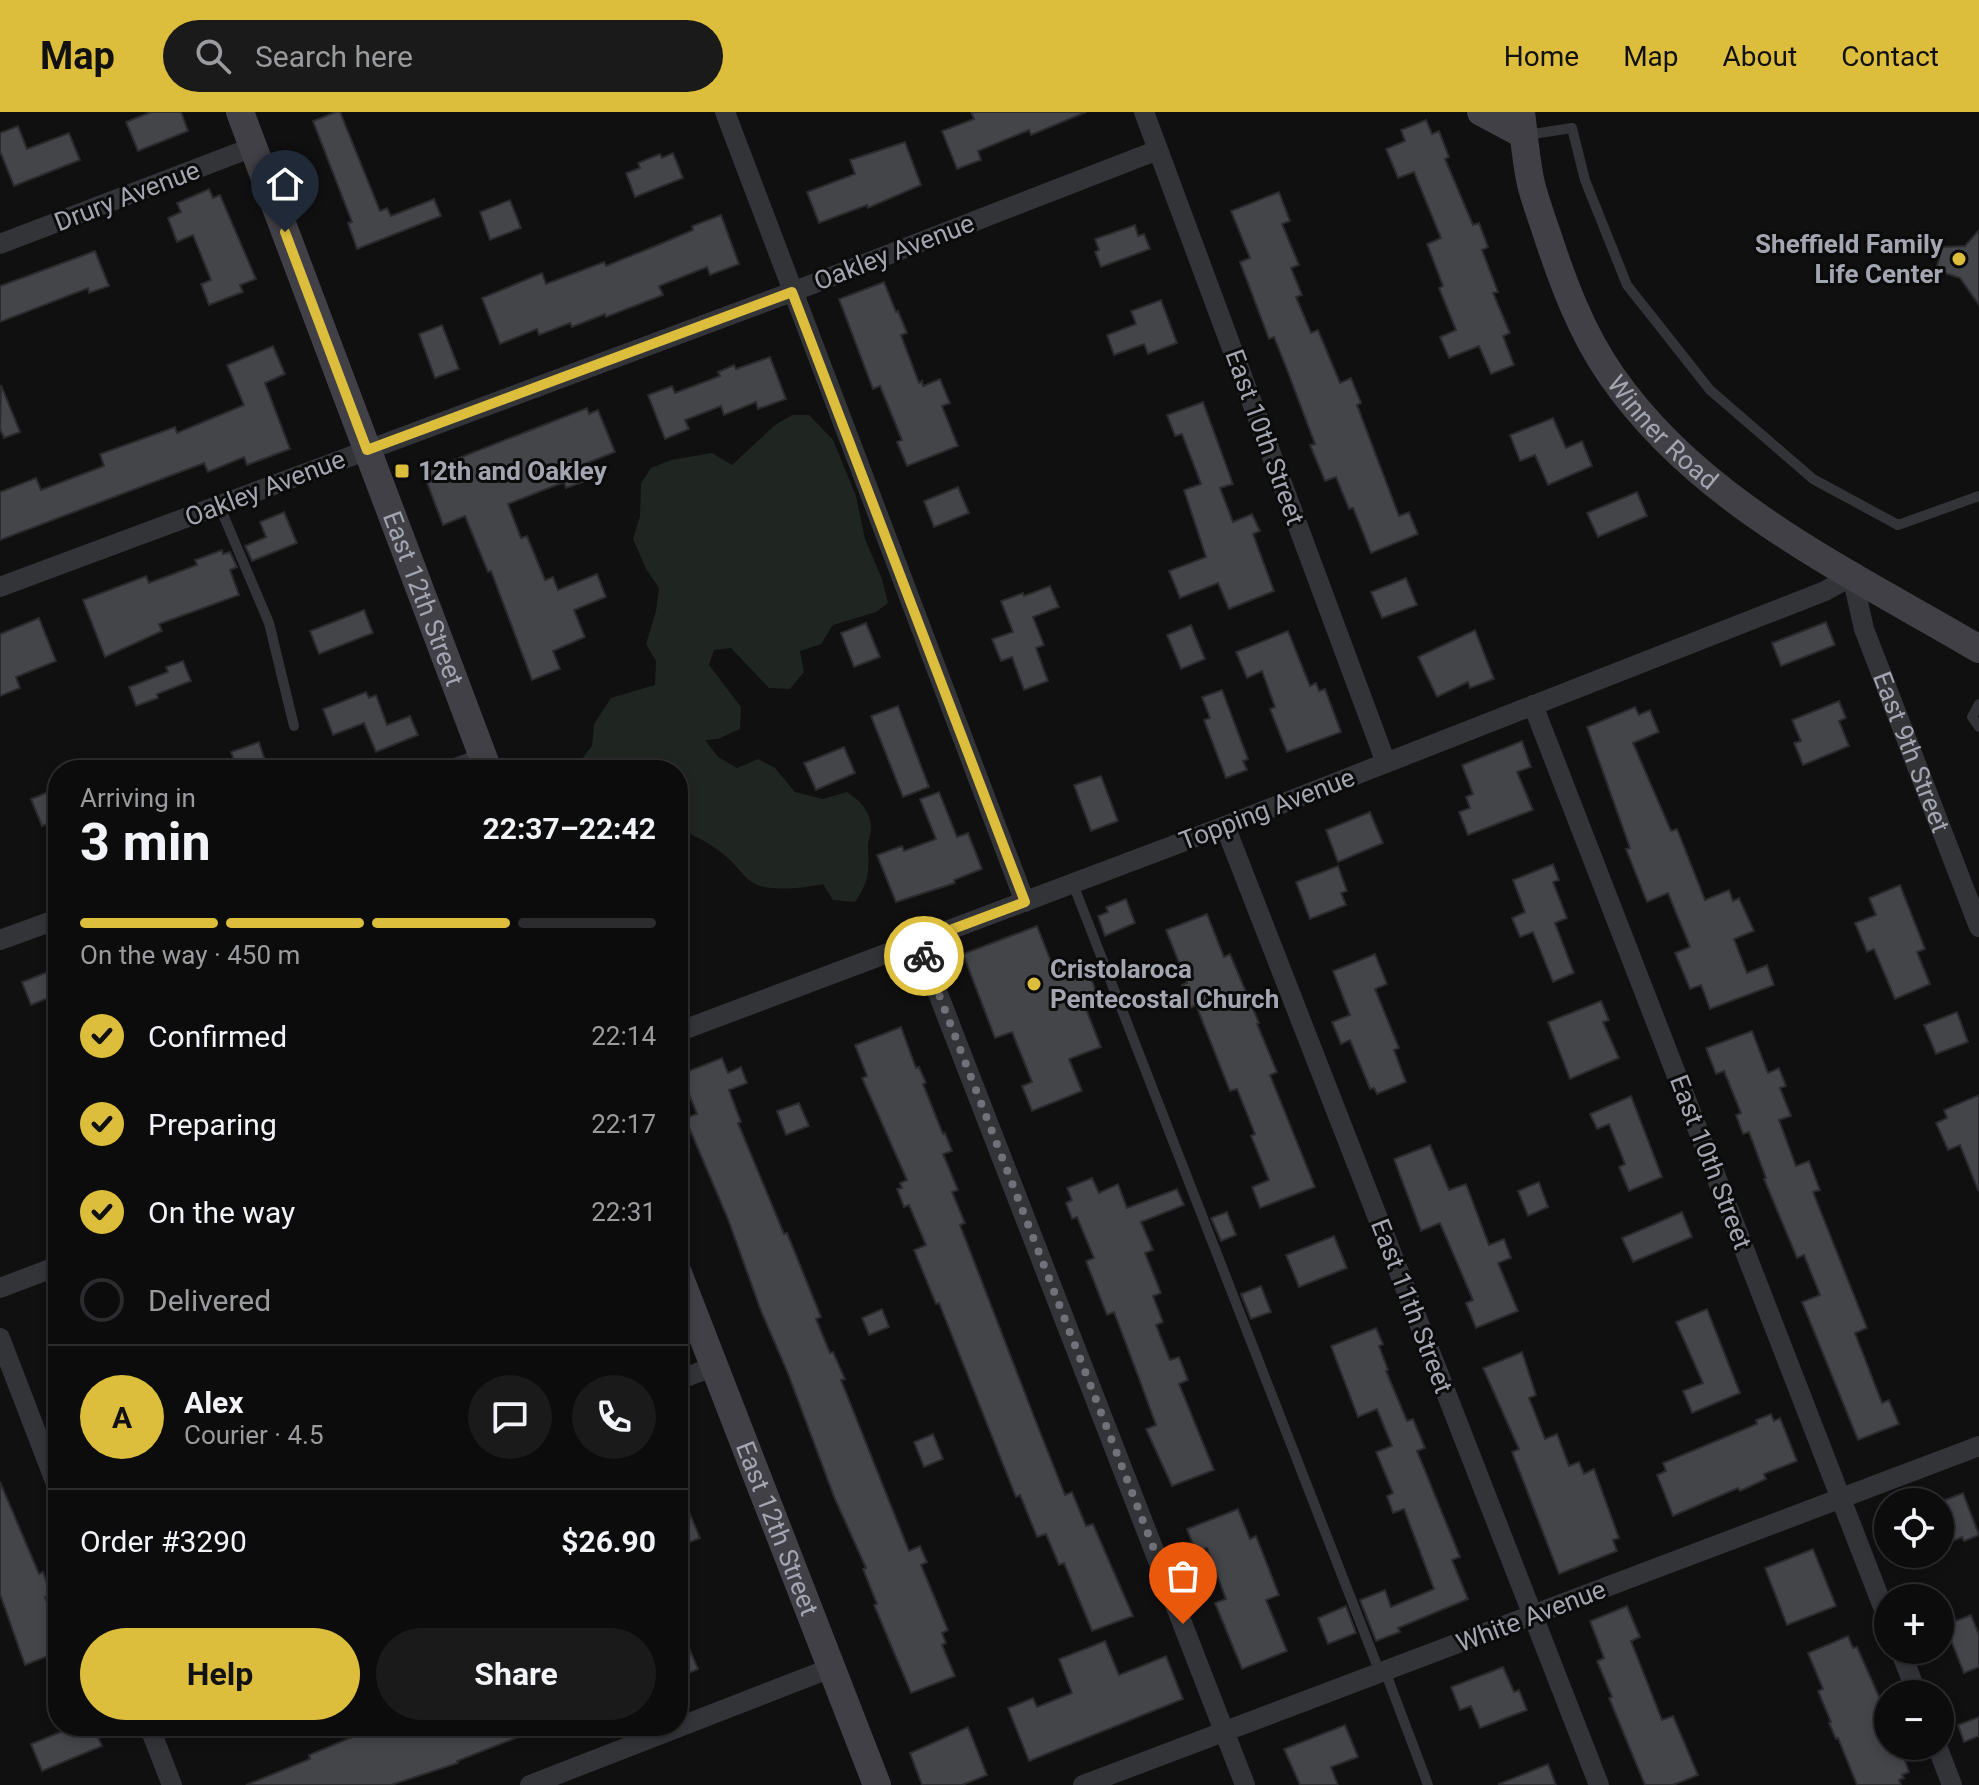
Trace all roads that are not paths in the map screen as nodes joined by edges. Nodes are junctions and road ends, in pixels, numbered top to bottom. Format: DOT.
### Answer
graph roads {
  1 [pos="240,112"];
  2 [pos="725,112"];
  3 [pos="1144,112"];
  4 [pos="1481,112"];
  5 [pos="1523,124"];
  6 [pos="253,147"];
  7 [pos="1158,150"];
  8 [pos="0,244"];
  9 [pos="792,292"];
  10 [pos="367,450"];
  11 [pos="1979,496"];
  12 [pos="219,505"];
  13 [pos="1852,576"];
  14 [pos="0,587"];
  15 [pos="1979,649"];
  16 [pos="1979,704"];
  17 [pos="1533,705"];
  18 [pos="294,726"];
  19 [pos="1979,727"];
  20 [pos="483,760"];
  21 [pos="1386,763"];
  22 [pos="1225,826"];
  23 [pos="1073,884"];
  24 [pos="1025,902"];
  25 [pos="48,923"];
  26 [pos="1979,927"];
  27 [pos="0,940"];
  28 [pos="918,942"];
  29 [pos="688,1028"];
  30 [pos="48,1270"];
  31 [pos="0,1288"];
  32 [pos="688,1300"];
  33 [pos="0,1338"];
  34 [pos="713,1367"];
  35 [pos="688,1376"];
  36 [pos="1979,1446"];
  37 [pos="48,1463"];
  38 [pos="1841,1500"];
  39 [pos="1874,1584"];
  40 [pos="1533,1615"];
  41 [pos="831,1668"];
  42 [pos="1382,1672"];
  43 [pos="688,1724"];
  44 [pos="1224,1731"];
  45 [pos="153,1736"];
  46 [pos="656,1736"];
  47 [pos="1942,1760"];
  48 [pos="172,1785"];
  49 [pos="530,1785"];
  50 [pos="877,1785"];
  51 [pos="1083,1785"];
  52 [pos="1245,1785"];
  53 [pos="1428,1785"];
  54 [pos="1599,1785"];
  55 [pos="1952,1785"];
  1 -- 6 [label="street, East 12th Street"];
  2 -- 9 [label="street"];
  3 -- 7 [label="street, East 10th Street"];
  4 -- 5 [label="street"];
  5 -- 11 [label="lane"];
  5 -- 13 [label="street, Winner Road"];
  6 -- 8 [label="street, Drury Avenue"];
  6 -- 10 [label="street, East 12th Street"];
  7 -- 9 [label="street, Oakley Avenue"];
  7 -- 21 [label="street, East 10th Street"];
  9 -- 10 [label="street, Oakley Avenue"];
  9 -- 24 [label="street"];
  10 -- 12 [label="street, Oakley Avenue"];
  10 -- 20 [label="street, East 12th Street"];
  12 -- 14 [label="street, Oakley Avenue"];
  12 -- 18 [label="lane"];
  13 -- 15 [label="street, Winner Road"];
  13 -- 17 [label="street, Topping Avenue"];
  13 -- 26 [label="street, East 9th Street"];
  16 -- 19 [label="lane"];
  17 -- 21 [label="street, Topping Avenue"];
  17 -- 38 [label="street, East 10th Street"];
  21 -- 22 [label="street, Topping Avenue"];
  22 -- 23 [label="street, Topping Avenue"];
  22 -- 40 [label="street, East 11th Street"];
  23 -- 24 [label="street, Topping Avenue"];
  23 -- 42 [label="lane"];
  24 -- 28 [label="street, Topping Avenue"];
  25 -- 27 [label="street"];
  28 -- 29 [label="street, Topping Avenue"];
  28 -- 44 [label="street"];
  30 -- 31 [label="street"];
  32 -- 34 [label="street, East 12th Street"];
  33 -- 37 [label="street"];
  34 -- 35 [label="street"];
  34 -- 41 [label="street, East 12th Street"];
  36 -- 38 [label="street, White Avenue"];
  38 -- 39 [label="street, East 10th Street"];
  38 -- 40 [label="street, White Avenue"];
  40 -- 42 [label="street, White Avenue"];
  40 -- 54 [label="street, East 11th Street"];
  41 -- 43 [label="street"];
  41 -- 50 [label="street, East 12th Street"];
  42 -- 44 [label="street, White Avenue"];
  42 -- 53 [label="lane"];
  44 -- 51 [label="street, White Avenue"];
  44 -- 52 [label="street"];
  45 -- 48 [label="street"];
  46 -- 49 [label="street"];
  47 -- 55 [label="street"];
}
